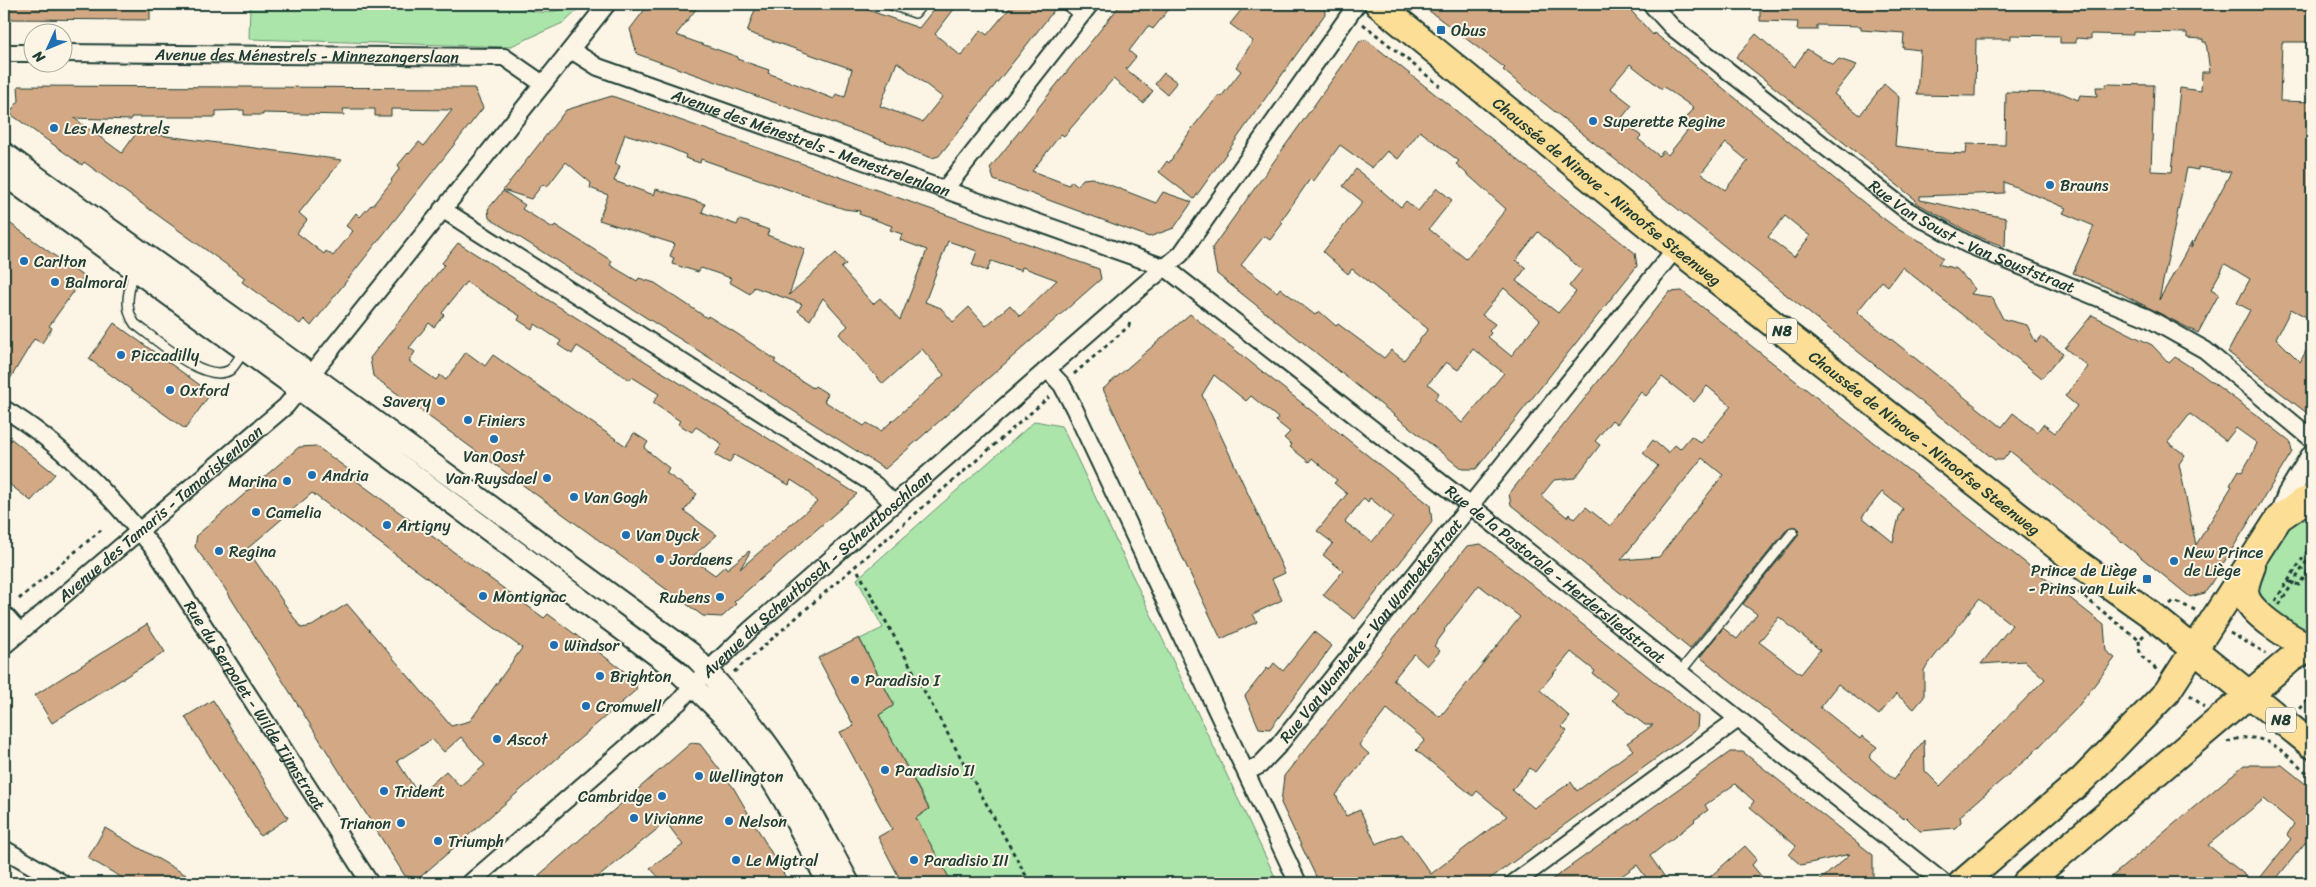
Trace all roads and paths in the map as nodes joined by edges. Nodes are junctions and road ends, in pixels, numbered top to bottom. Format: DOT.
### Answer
graph roads {
  1 [pos="889,4"];
  2 [pos="922,4"];
  3 [pos="1065,4"];
  4 [pos="1357,4"];
  5 [pos="1378,4"];
  6 [pos="1651,4"];
  7 [pos="605,5"];
  8 [pos="1085,10"];
  9 [pos="571,50"];
  10 [pos="4,53"];
  11 [pos="22,53"];
  12 [pos="72,53"];
  13 [pos="543,84"];
  14 [pos="4,153"];
  15 [pos="4,176"];
  16 [pos="945,189"];
  17 [pos="442,208"];
  18 [pos="1676,248"];
  19 [pos="1166,268"];
  20 [pos="134,271"];
  21 [pos="1129,326"];
  22 [pos="244,351"];
  23 [pos="1047,369"];
  24 [pos="312,375"];
  25 [pos="1062,385"];
  26 [pos="299,390"];
  27 [pos="4,409"];
  28 [pos="2312,439"];
  29 [pos="2312,455"];
  30 [pos="2312,498"];
  31 [pos="894,504"];
  32 [pos="1471,506"];
  33 [pos="2278,518"];
  34 [pos="101,530"];
  35 [pos="138,530"];
  36 [pos="1792,532"];
  37 [pos="2312,544"];
  38 [pos="2257,549"];
  39 [pos="2312,553"];
  40 [pos="2312,565"];
  41 [pos="858,571"];
  42 [pos="2288,581"];
  43 [pos="2293,583"];
  44 [pos="19,599"];
  45 [pos="2271,613"];
  46 [pos="4,614"];
  47 [pos="20,632"];
  48 [pos="2253,645"];
  49 [pos="4,646"];
  50 [pos="2312,647"];
  51 [pos="2194,650"];
  52 [pos="708,670"];
  53 [pos="738,670"];
  54 [pos="1680,672"];
  55 [pos="2312,678"];
  56 [pos="692,686"];
  57 [pos="2250,695"];
  58 [pos="2312,703"];
  59 [pos="1738,719"];
  60 [pos="2240,737"];
  61 [pos="2312,745"];
  62 [pos="1246,772"];
  63 [pos="2312,777"];
  64 [pos="4,849"];
  65 [pos="62,883"];
  66 [pos="370,883"];
  67 [pos="470,883"];
  68 [pos="828,883"];
  69 [pos="849,883"];
  70 [pos="1030,883"];
  71 [pos="1298,883"];
  72 [pos="1514,883"];
  73 [pos="1944,883"];
  74 [pos="1962,883"];
  75 [pos="2026,883"];
  1 -- 2 [label="lane"];
  3 -- 8 [label="lane"];
  4 -- 19 [label="street, Avenue du Scheutbosch - Scheutboschlaan"];
  5 -- 18 [label="main road, Chaussée de Ninove - Ninoofse Steenweg / N8"];
  6 -- 28 [label="street, Rue Van Soust - Van Souststraat"];
  7 -- 9 [label="street, Avenue des Tamaris - Tamariskenlaan"];
  8 -- 16 [label="street"];
  9 -- 13 [label="street, Avenue des Tamaris - Tamariskenlaan"];
  9 -- 16 [label="street, Avenue des Ménestrels - Menestrelenlaan"];
  10 -- 11 [label="street"];
  12 -- 13 [label="street, Avenue des Ménestrels - Minnezangerslaan"];
  13 -- 17 [label="street, Avenue des Tamaris - Tamariskenlaan"];
  14 -- 24 [label="street"];
  15 -- 20 [label="street"];
  16 -- 19 [label="street, Avenue des Ménestrels - Menestrelenlaan"];
  17 -- 24 [label="street, Avenue des Tamaris - Tamariskenlaan"];
  17 -- 31 [label="street"];
  18 -- 32 [label="street, Rue Van Wambeke - Van Wambekestraat"];
  18 -- 51 [label="main road, Chaussée de Ninove - Ninoofse Steenweg / N8"];
  19 -- 23 [label="street, Avenue du Scheutbosch - Scheutboschlaan"];
  19 -- 32 [label="street, Rue de la Pastorale - Herdersliedstraat"];
  20 -- 22 [label="street"];
  20 -- 22 [label="lane"];
  21 -- 25 [label="path"];
  22 -- 26 [label="street"];
  23 -- 25 [label="street"];
  23 -- 31 [label="street, Avenue du Scheutbosch - Scheutboschlaan"];
  24 -- 26 [label="street, Avenue des Tamaris - Tamariskenlaan"];
  24 -- 52 [label="street"];
  25 -- 53 [label="path"];
  25 -- 62 [label="street"];
  26 -- 35 [label="street, Avenue des Tamaris - Tamariskenlaan"];
  26 -- 56 [label="street"];
  27 -- 35 [label="street, Rue du Serpolet - Wilde Tijmstraat"];
  29 -- 33 [label="street"];
  30 -- 33 [label="main road"];
  31 -- 52 [label="street, Avenue du Scheutbosch - Scheutboschlaan"];
  32 -- 54 [label="street, Rue de la Pastorale - Herdersliedstraat"];
  32 -- 62 [label="street, Rue Van Wambeke - Van Wambekestraat"];
  33 -- 38 [label="main road"];
  34 -- 44 [label="path"];
  35 -- 47 [label="street, Avenue des Tamaris - Tamariskenlaan"];
  35 -- 66 [label="street, Rue du Serpolet - Wilde Tijmstraat"];
  36 -- 54 [label="lane"];
  37 -- 42 [label="path"];
  38 -- 45 [label="main road"];
  38 -- 51 [label="main road"];
  39 -- 43 [label="path"];
  40 -- 43 [label="path"];
  41 -- 70 [label="path"];
  42 -- 43 [label="path"];
  42 -- 45 [label="path"];
  43 -- 45 [label="path"];
  45 -- 48 [label="path"];
  45 -- 50 [label="main road"];
  46 -- 47 [label="street"];
  47 -- 49 [label="street, Avenue des Tamaris - Tamariskenlaan"];
  50 -- 57 [label="main road"];
  51 -- 57 [label="main road, Chaussée de Ninove - Ninoofse Steenweg / N8"];
  51 -- 74 [label="main road"];
  52 -- 56 [label="street, Avenue du Scheutbosch - Scheutboschlaan"];
  52 -- 69 [label="street"];
  54 -- 59 [label="street, Rue de la Pastorale - Herdersliedstraat"];
  55 -- 58 [label="path"];
  56 -- 67 [label="street, Avenue du Scheutbosch - Scheutboschlaan"];
  56 -- 68 [label="street"];
  57 -- 61 [label="main road, Chaussée de Ninove - Ninoofse Steenweg / N8"];
  57 -- 75 [label="main road"];
  59 -- 72 [label="street"];
  59 -- 73 [label="street, Rue de la Pastorale - Herdersliedstraat"];
  60 -- 63 [label="path"];
  62 -- 71 [label="street"];
  64 -- 65 [label="street"];
}
